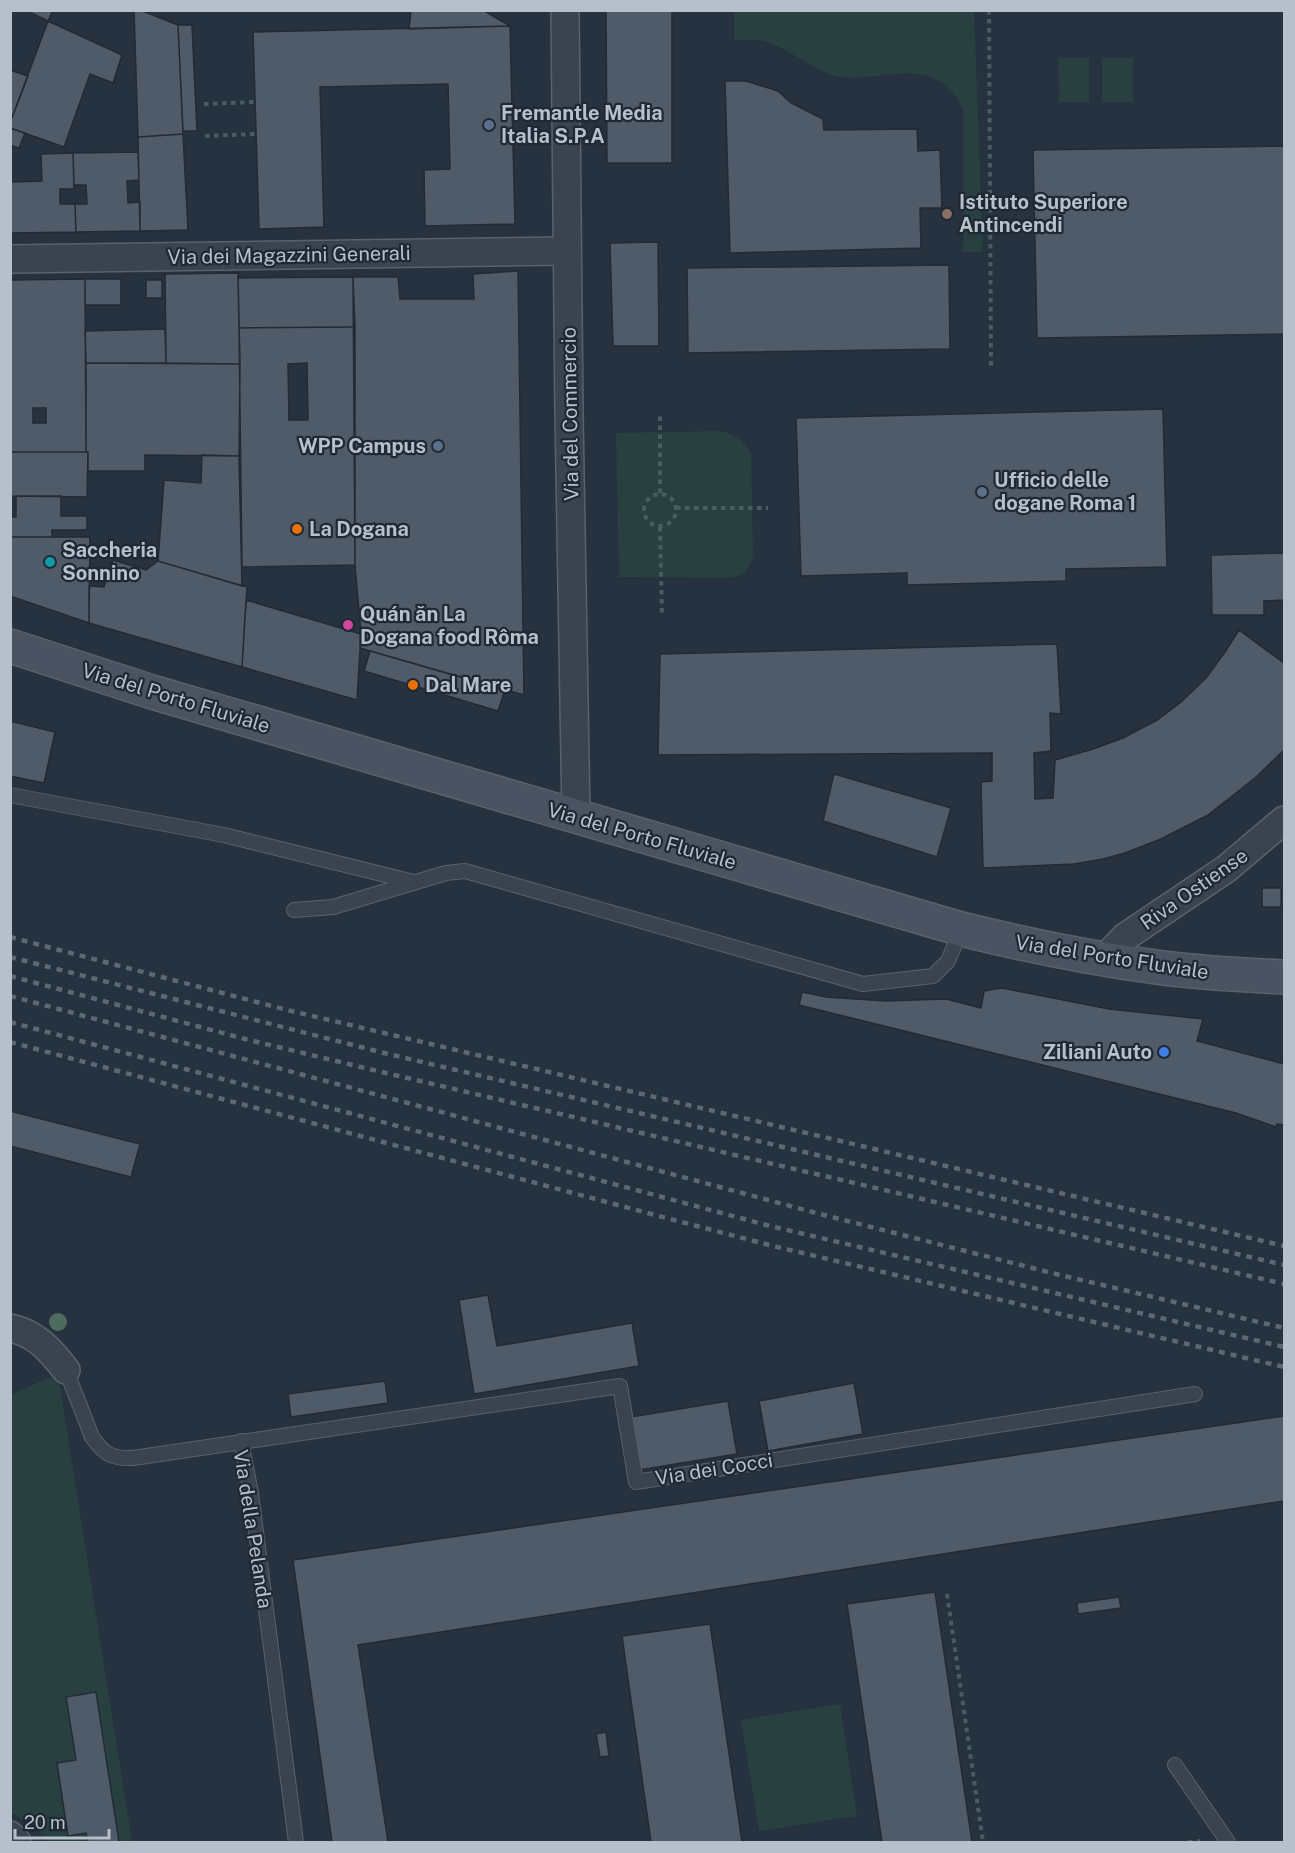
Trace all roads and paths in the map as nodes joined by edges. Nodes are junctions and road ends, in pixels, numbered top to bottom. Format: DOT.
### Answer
graph roads {
  1 [pos="565,10"];
  2 [pos="989,10"];
  3 [pos="255,102"];
  4 [pos="204,104"];
  5 [pos="256,134"];
  6 [pos="205,136"];
  7 [pos="567,251"];
  8 [pos="10,259"];
  9 [pos="991,370"];
  10 [pos="660,415"];
  11 [pos="660,493"];
  12 [pos="676,508"];
  13 [pos="768,508"];
  14 [pos="660,526"];
  15 [pos="662,616"];
  16 [pos="10,646"];
  17 [pos="10,795"];
  18 [pos="576,817"];
  19 [pos="1284,820"];
  20 [pos="416,882"];
  21 [pos="294,910"];
  22 [pos="961,929"];
  23 [pos="1104,959"];
  24 [pos="1284,977"];
  25 [pos="10,1328"];
  26 [pos="66,1370"];
  27 [pos="1196,1394"];
  28 [pos="242,1441"];
  29 [pos="947,1594"];
  30 [pos="1175,1765"];
  31 [pos="10,1835"];
  32 [pos="17,1842"];
  33 [pos="296,1842"];
  34 [pos="983,1842"];
  35 [pos="1228,1842"];
  1 -- 7 [label="street, Via del Commercio"];
  2 -- 9 [label="path"];
  3 -- 4 [label="path"];
  5 -- 6 [label="path"];
  7 -- 8 [label="street, Via dei Magazzini Generali"];
  7 -- 18 [label="street, Via del Commercio"];
  10 -- 11 [label="path"];
  11 -- 12 [label="path"];
  11 -- 14 [label="path"];
  12 -- 13 [label="path"];
  12 -- 14 [label="path"];
  14 -- 15 [label="path"];
  16 -- 18 [label="main road, Via del Porto Fluviale"];
  17 -- 20 [label="lane"];
  18 -- 22 [label="main road, Via del Porto Fluviale"];
  19 -- 23 [label="street, Riva Ostiense"];
  20 -- 21 [label="lane"];
  20 -- 22 [label="lane"];
  22 -- 23 [label="main road, Via del Porto Fluviale"];
  23 -- 24 [label="main road, Via del Porto Fluviale"];
  25 -- 26 [label="street"];
  26 -- 28 [label="lane, Via della Pelanda"];
  27 -- 28 [label="lane, Via dei Cocci"];
  28 -- 33 [label="lane, Via della Pelanda"];
  29 -- 34 [label="path"];
  30 -- 35 [label="lane"];
  31 -- 32 [label="street"];
}
